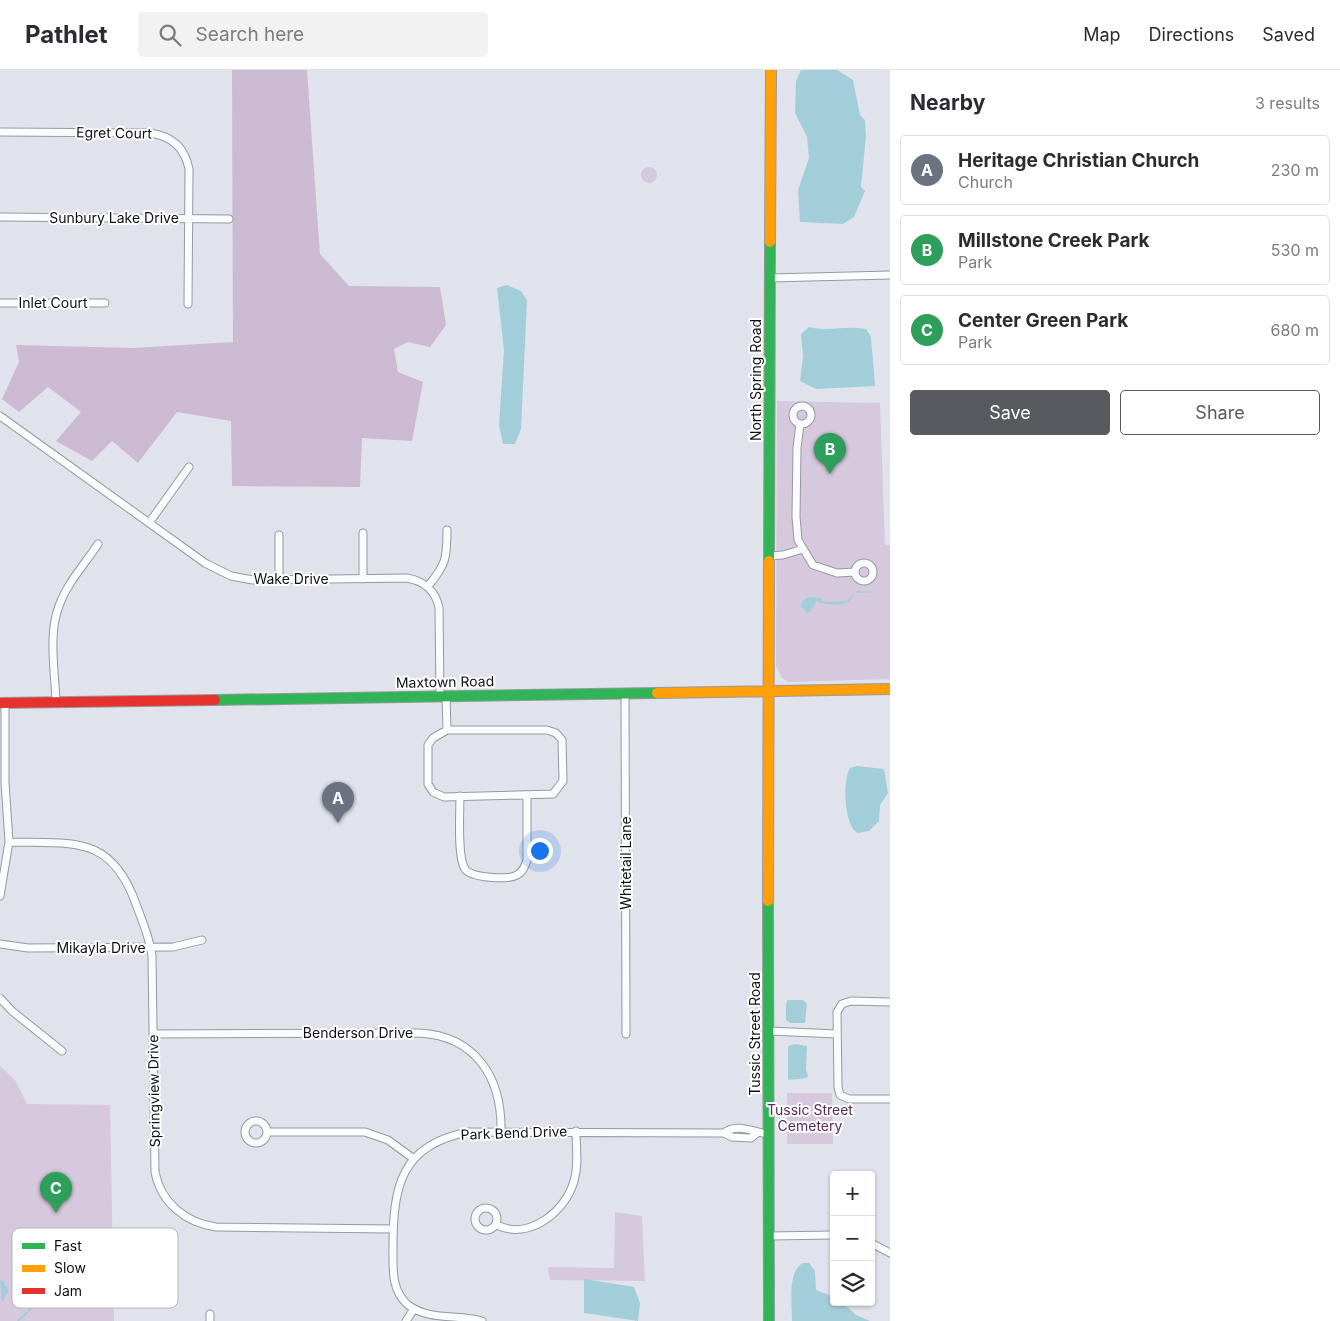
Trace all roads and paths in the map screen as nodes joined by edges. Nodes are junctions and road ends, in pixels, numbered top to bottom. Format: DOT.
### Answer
graph roads {
  1 [pos="771,70"];
  2 [pos="0,132"];
  3 [pos="0,218"];
  4 [pos="189,219"];
  5 [pos="228,219"];
  6 [pos="890,275"];
  7 [pos="770,278"];
  8 [pos="0,303"];
  9 [pos="105,304"];
  10 [pos="188,304"];
  11 [pos="0,416"];
  12 [pos="800,424"];
  13 [pos="189,467"];
  14 [pos="149,523"];
  15 [pos="447,530"];
  16 [pos="363,533"];
  17 [pos="279,535"];
  18 [pos="98,544"];
  19 [pos="803,549"];
  20 [pos="769,556"];
  21 [pos="855,572"];
  22 [pos="364,579"];
  23 [pos="280,580"];
  24 [pos="428,586"];
  25 [pos="890,689"];
  26 [pos="768,690"];
  27 [pos="625,693"];
  28 [pos="443,696"];
  29 [pos="56,702"];
  30 [pos="2,703"];
  31 [pos="447,730"];
  32 [pos="527,795"];
  33 [pos="460,796"];
  34 [pos="9,842"];
  35 [pos="0,896"];
  36 [pos="202,940"];
  37 [pos="0,944"];
  38 [pos="151,948"];
  39 [pos="0,998"];
  40 [pos="890,1002"];
  41 [pos="769,1031"];
  42 [pos="153,1034"];
  43 [pos="626,1034"];
  44 [pos="837,1034"];
  45 [pos="62,1051"];
  46 [pos="890,1099"];
  47 [pos="501,1131"];
  48 [pos="576,1131"];
  49 [pos="269,1132"];
  50 [pos="769,1134"];
  51 [pos="414,1159"];
  52 [pos="497,1225"];
  53 [pos="393,1229"];
  54 [pos="830,1235"];
  55 [pos="769,1236"];
  56 [pos="875,1245"];
  57 [pos="890,1253"];
  58 [pos="414,1309"];
  59 [pos="406,1321"];
  60 [pos="482,1321"];
  61 [pos="769,1321"];
  1 -- 7 [label="main road, North Spring Road"];
  2 -- 4 [label="street, Egret Court"];
  3 -- 4 [label="street, Sunbury Lake Drive"];
  4 -- 5 [label="street, Sunbury Lake Drive"];
  4 -- 10 [label="street, Egret Court"];
  6 -- 7 [label="street"];
  7 -- 20 [label="main road, North Spring Road"];
  8 -- 9 [label="street, Inlet Court"];
  11 -- 14 [label="street, Wake Drive"];
  12 -- 19 [label="street"];
  13 -- 14 [label="street"];
  14 -- 23 [label="street, Wake Drive"];
  15 -- 24 [label="street"];
  16 -- 22 [label="street"];
  17 -- 23 [label="street"];
  18 -- 29 [label="street"];
  19 -- 20 [label="street"];
  19 -- 21 [label="street"];
  20 -- 26 [label="main road, North Spring Road"];
  22 -- 23 [label="street, Wake Drive"];
  22 -- 24 [label="street, Wake Drive"];
  24 -- 28 [label="street"];
  25 -- 26 [label="main road, Maxtown Road"];
  26 -- 27 [label="main road, Maxtown Road"];
  26 -- 41 [label="main road, Tussic Street Road"];
  27 -- 28 [label="main road, Maxtown Road"];
  27 -- 43 [label="street, Whitetail Lane"];
  28 -- 29 [label="main road, Maxtown Road"];
  28 -- 31 [label="street"];
  29 -- 30 [label="main road, Maxtown Road"];
  30 -- 34 [label="street"];
  31 -- 32 [label="street"];
  31 -- 33 [label="street"];
  32 -- 33 [label="street"];
  32 -- 33 [label="street"];
  34 -- 35 [label="street"];
  34 -- 38 [label="street, Springview Drive"];
  36 -- 38 [label="street, Mikayla Drive"];
  37 -- 38 [label="street, Mikayla Drive"];
  38 -- 42 [label="street, Springview Drive"];
  39 -- 45 [label="street"];
  40 -- 44 [label="street"];
  41 -- 44 [label="street"];
  41 -- 50 [label="main road, Tussic Street Road"];
  42 -- 47 [label="street, Benderson Drive"];
  42 -- 53 [label="street, Springview Drive"];
  44 -- 46 [label="street"];
  47 -- 48 [label="street, Park Bend Drive"];
  47 -- 51 [label="street, Park Bend Drive"];
  48 -- 50 [label="street, Park Bend Drive"];
  48 -- 52 [label="street"];
  49 -- 51 [label="street"];
  50 -- 55 [label="main road, Tussic Street Road"];
  51 -- 53 [label="street, Park Bend Drive"];
  53 -- 58 [label="street, Park Bend Drive"];
  54 -- 55 [label="street"];
  55 -- 61 [label="main road, Tussic Street Road"];
  56 -- 57 [label="street"];
  58 -- 59 [label="street"];
  58 -- 60 [label="street, Park Bend Drive"];
}
